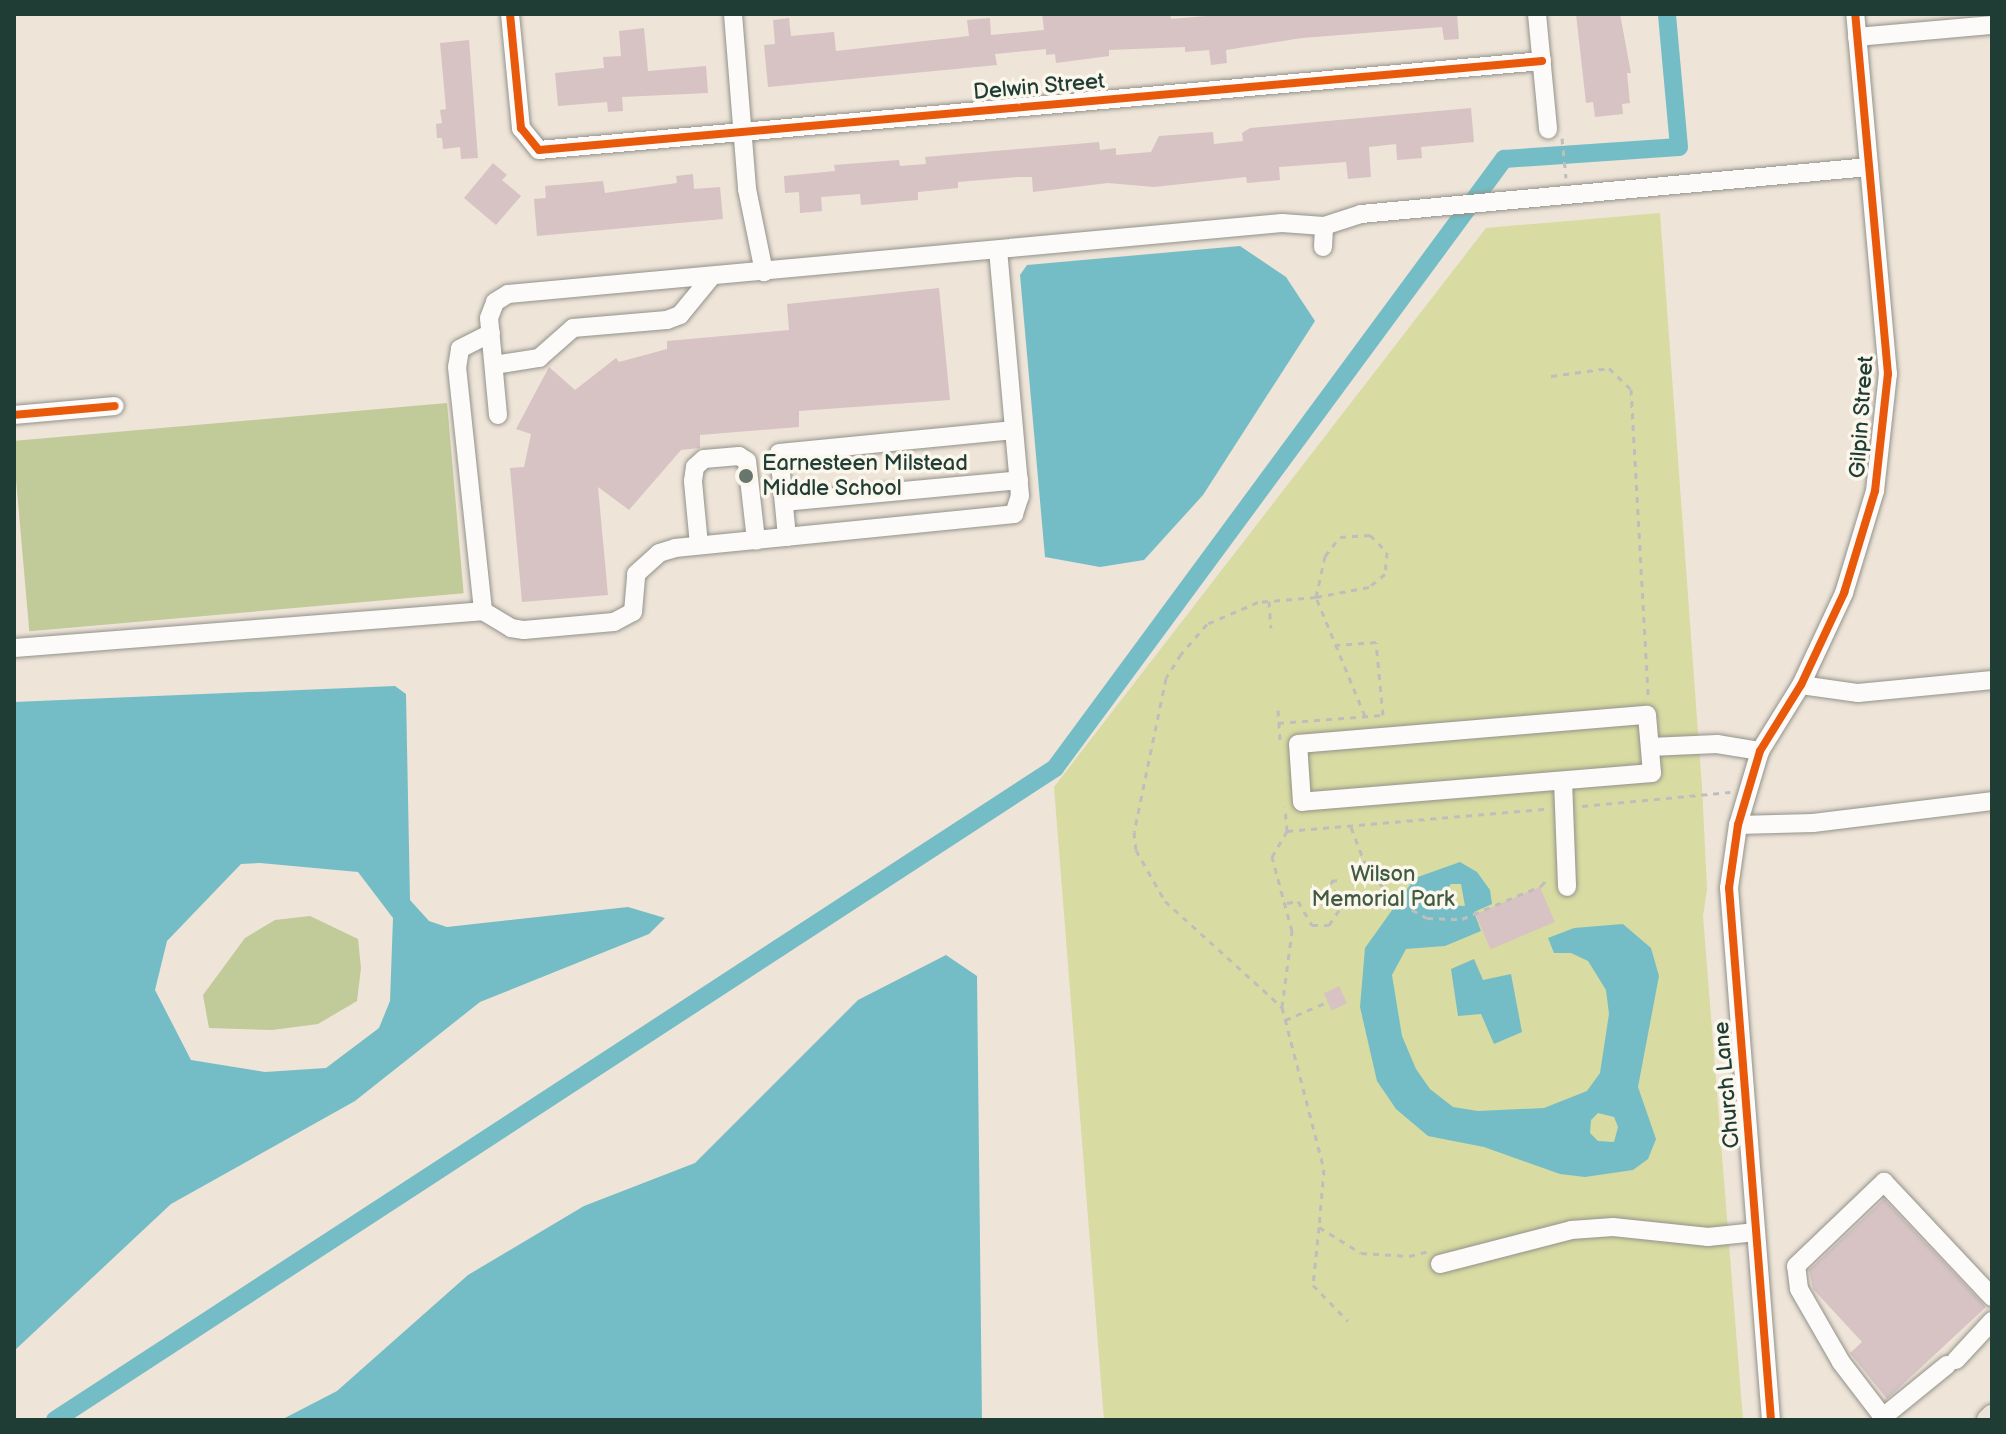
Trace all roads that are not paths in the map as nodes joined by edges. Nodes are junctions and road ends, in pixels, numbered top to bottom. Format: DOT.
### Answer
graph roads {
  1 [pos="510,14"];
  2 [pos="733,14"];
  3 [pos="1537,14"];
  4 [pos="1855,14"];
  5 [pos="1992,25"];
  6 [pos="1857,37"];
  7 [pos="1542,61"];
  8 [pos="1548,129"];
  9 [pos="743,132"];
  10 [pos="1869,167"];
  11 [pos="1324,226"];
  12 [pos="1323,247"];
  13 [pos="998,250"];
  14 [pos="764,272"];
  15 [pos="712,276"];
  16 [pos="491,333"];
  17 [pos="494,365"];
  18 [pos="115,406"];
  19 [pos="14,415"];
  20 [pos="498,415"];
  21 [pos="1014,430"];
  22 [pos="1019,480"];
  23 [pos="784,502"];
  24 [pos="787,537"];
  25 [pos="756,540"];
  26 [pos="699,545"];
  27 [pos="483,611"];
  28 [pos="14,648"];
  29 [pos="1992,680"];
  30 [pos="1801,685"];
  31 [pos="1650,747"];
  32 [pos="1760,751"];
  33 [pos="1563,781"];
  34 [pos="1992,801"];
  35 [pos="1738,825"];
  36 [pos="1567,887"];
  37 [pos="1756,1232"];
  38 [pos="1440,1264"];
  39 [pos="1992,1297"];
  40 [pos="1992,1321"];
  41 [pos="1992,1416"];
  42 [pos="1884,1418"];
  43 [pos="1771,1420"];
  44 [pos="1988,1420"];
  1 -- 9 [label="street, Delwin Street"];
  2 -- 9 [label="street"];
  3 -- 7 [label="street"];
  4 -- 6 [label="street, Gilpin Street"];
  5 -- 6 [label="street"];
  6 -- 10 [label="street, Gilpin Street"];
  7 -- 8 [label="street"];
  7 -- 9 [label="street, Delwin Street"];
  9 -- 14 [label="street"];
  10 -- 11 [label="street"];
  10 -- 30 [label="street, Gilpin Street"];
  11 -- 12 [label="street"];
  11 -- 13 [label="street"];
  13 -- 14 [label="street"];
  13 -- 21 [label="street"];
  14 -- 15 [label="street"];
  15 -- 16 [label="street"];
  15 -- 17 [label="street"];
  16 -- 17 [label="street"];
  16 -- 27 [label="street"];
  17 -- 20 [label="street"];
  18 -- 19 [label="street"];
  21 -- 22 [label="street"];
  21 -- 23 [label="street"];
  22 -- 23 [label="street"];
  22 -- 24 [label="street"];
  23 -- 24 [label="street"];
  24 -- 25 [label="street"];
  25 -- 26 [label="street"];
  25 -- 26 [label="street"];
  26 -- 27 [label="street"];
  27 -- 28 [label="street"];
  29 -- 30 [label="street"];
  30 -- 32 [label="street, Gilpin Street"];
  31 -- 32 [label="street"];
  31 -- 33 [label="street"];
  31 -- 33 [label="street"];
  32 -- 35 [label="street, Church Lane"];
  33 -- 36 [label="street"];
  34 -- 35 [label="street"];
  35 -- 37 [label="street, Church Lane"];
  37 -- 38 [label="street"];
  37 -- 43 [label="street, Church Lane"];
  39 -- 42 [label="street"];
  40 -- 42 [label="street"];
  41 -- 44 [label="main road"];
}
